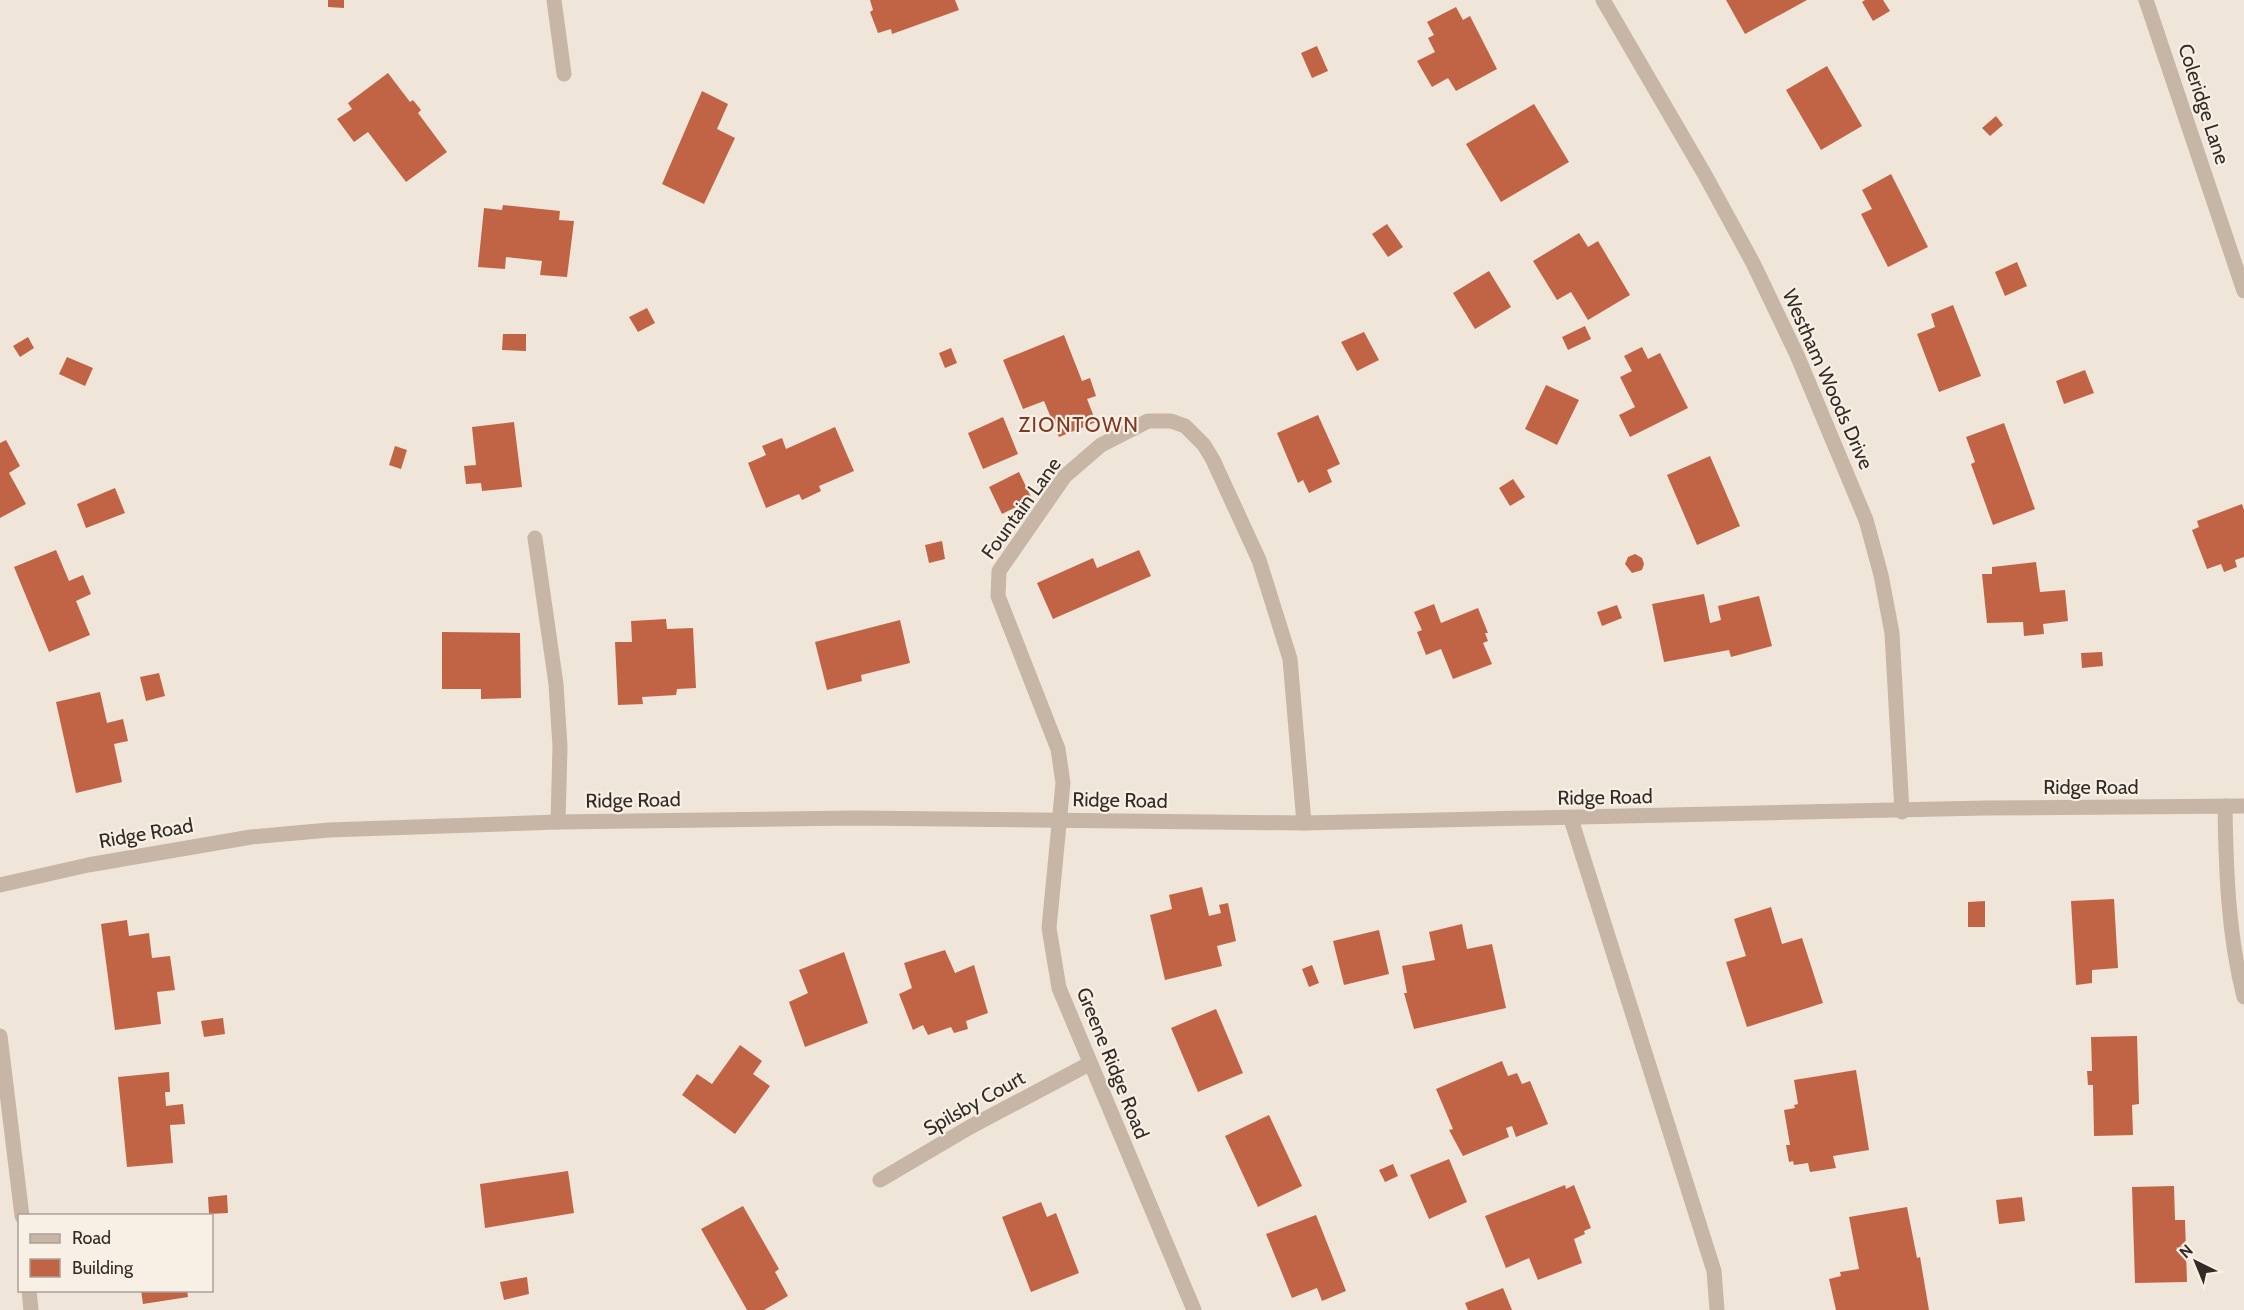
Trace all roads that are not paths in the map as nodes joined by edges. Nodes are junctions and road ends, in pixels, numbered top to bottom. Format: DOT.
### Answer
graph roads {
  1 [pos="554,0"];
  2 [pos="1603,0"];
  3 [pos="2146,0"];
  4 [pos="564,74"];
  5 [pos="2244,291"];
  6 [pos="535,538"];
  7 [pos="2225,806"];
  8 [pos="2244,806"];
  9 [pos="1902,812"];
  10 [pos="1571,819"];
  11 [pos="1059,820"];
  12 [pos="558,822"];
  13 [pos="1304,824"];
  14 [pos="0,885"];
  15 [pos="2244,997"];
  16 [pos="0,1036"];
  17 [pos="1089,1064"];
  18 [pos="880,1180"];
  19 [pos="22,1214"];
  20 [pos="29,1292"];
  21 [pos="31,1310"];
  22 [pos="1194,1310"];
  23 [pos="1717,1310"];
  1 -- 4 [label="street"];
  2 -- 9 [label="street, Westham Woods Drive"];
  3 -- 5 [label="street, Coleridge Lane"];
  6 -- 12 [label="street"];
  7 -- 8 [label="street, Ridge Road"];
  7 -- 9 [label="street, Ridge Road"];
  7 -- 15 [label="street"];
  9 -- 10 [label="street, Ridge Road"];
  10 -- 13 [label="street, Ridge Road"];
  10 -- 23 [label="street"];
  11 -- 12 [label="street, Ridge Road"];
  11 -- 13 [label="street, Ridge Road"];
  11 -- 13 [label="street, Fountain Lane"];
  11 -- 17 [label="street, Greene Ridge Road"];
  12 -- 14 [label="street, Ridge Road"];
  16 -- 19 [label="street"];
  17 -- 18 [label="street, Spilsby Court"];
  17 -- 22 [label="street, Greene Ridge Road"];
  20 -- 21 [label="street"];
}
